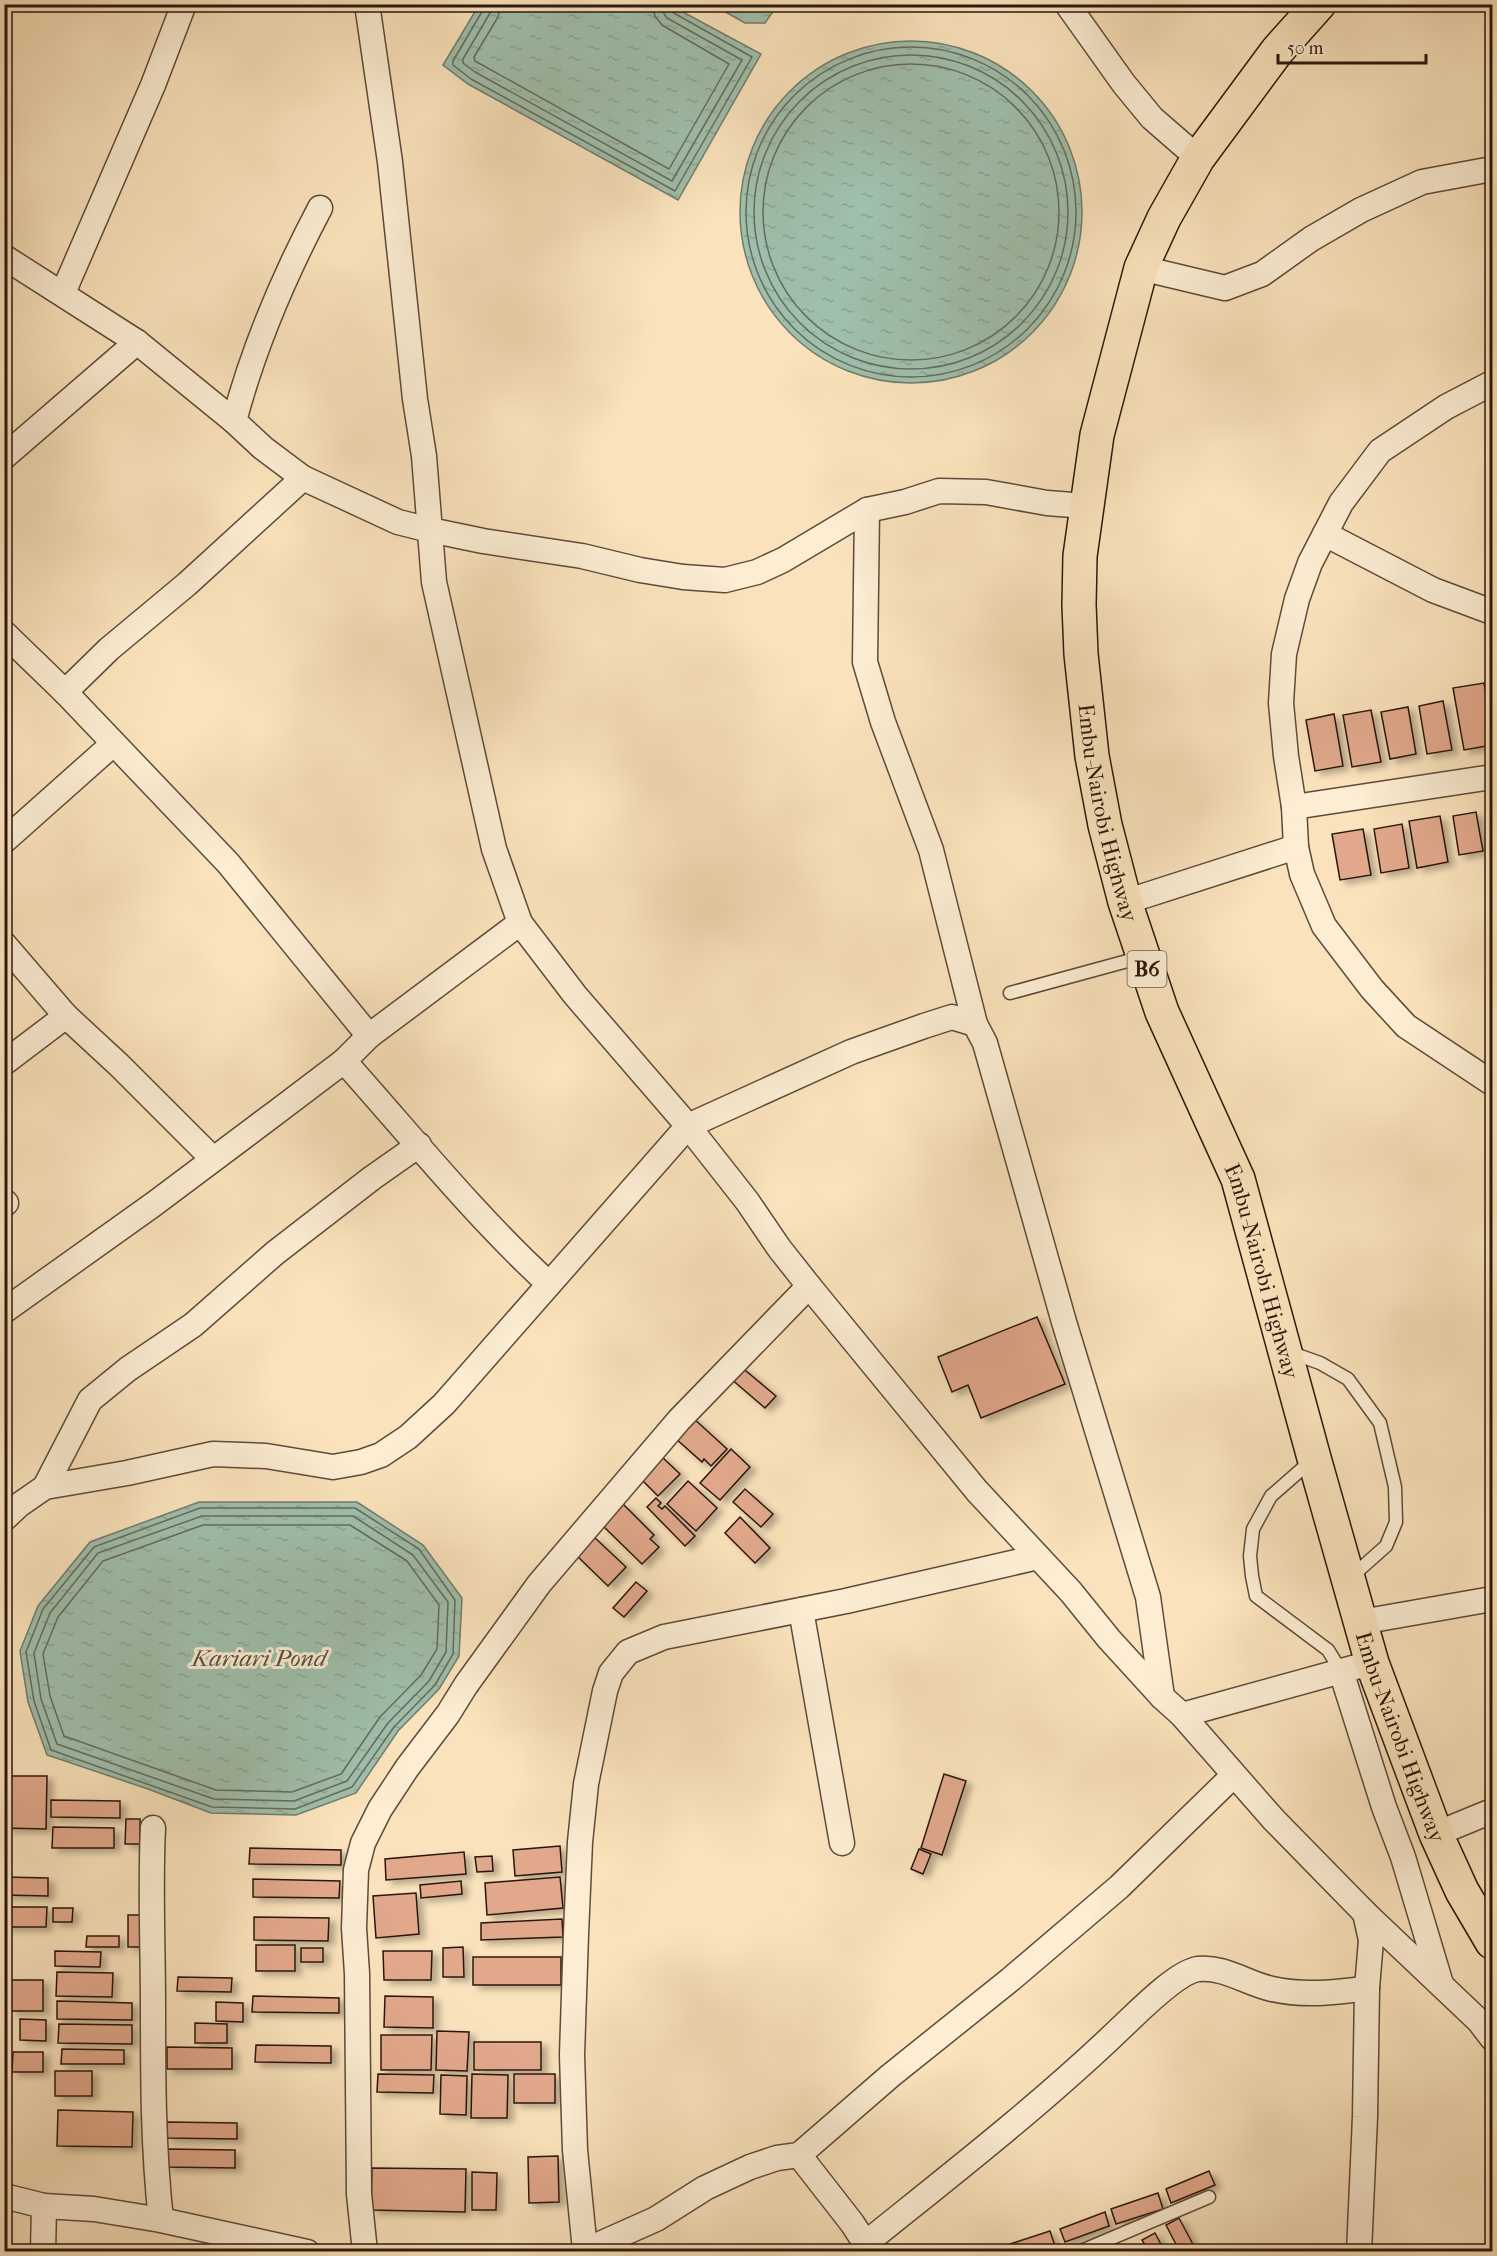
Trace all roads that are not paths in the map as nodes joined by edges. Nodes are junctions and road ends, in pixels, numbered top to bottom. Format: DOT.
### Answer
graph roads {
  1 [pos="184,4"];
  2 [pos="366,4"];
  3 [pos="1067,4"];
  4 [pos="1319,4"];
  5 [pos="1198,158"];
  6 [pos="1492,169"];
  7 [pos="321,208"];
  8 [pos="4,257"];
  9 [pos="1142,268"];
  10 [pos="63,293"];
  11 [pos="137,342"];
  12 [pos="1492,383"];
  13 [pos="234,421"];
  14 [pos="4,457"];
  15 [pos="303,478"];
  16 [pos="1086,506"];
  17 [pos="867,510"];
  18 [pos="430,530"];
  19 [pos="1325,534"];
  20 [pos="1492,612"];
  21 [pos="4,633"];
  22 [pos="65,692"];
  23 [pos="113,744"];
  24 [pos="1492,777"];
  25 [pos="1294,807"];
  26 [pos="4,841"];
  27 [pos="1296,847"];
  28 [pos="1125,902"];
  29 [pos="520,923"];
  30 [pos="4,944"];
  31 [pos="1143,957"];
  32 [pos="1010,993"];
  33 [pos="66,1016"];
  34 [pos="975,1024"];
  35 [pos="369,1036"];
  36 [pos="344,1061"];
  37 [pos="4,1063"];
  38 [pos="1492,1083"];
  39 [pos="688,1126"];
  40 [pos="419,1145"];
  41 [pos="213,1159"];
  42 [pos="549,1284"];
  43 [pos="809,1286"];
  44 [pos="4,1311"];
  45 [pos="1285,1351"];
  46 [pos="1314,1458"];
  47 [pos="45,1486"];
  48 [pos="4,1519"];
  49 [pos="1038,1557"];
  50 [pos="1349,1579"];
  51 [pos="1492,1599"];
  52 [pos="801,1610"];
  53 [pos="1361,1622"];
  54 [pos="1372,1663"];
  55 [pos="1341,1671"];
  56 [pos="1162,1697"];
  57 [pos="1182,1715"];
  58 [pos="1234,1775"];
  59 [pos="1492,1811"];
  60 [pos="153,1828"];
  61 [pos="1436,1834"];
  62 [pos="842,1844"];
  63 [pos="1365,1913"];
  64 [pos="1492,1942"];
  65 [pos="1441,1984"];
  66 [pos="1367,1988"];
  67 [pos="1492,2038"];
  68 [pos="799,2155"];
  69 [pos="4,2196"];
  70 [pos="1209,2197"];
  71 [pos="44,2206"];
  72 [pos="161,2220"];
  73 [pos="868,2247"];
  74 [pos="583,2251"];
  75 [pos="43,2252"];
  76 [pos="307,2252"];
  77 [pos="365,2252"];
  78 [pos="1079,2252"];
  79 [pos="1359,2252"];
  1 -- 10 [label="street"];
  2 -- 18 [label="street"];
  3 -- 5 [label="street"];
  4 -- 5 [label="main road, Embu-Nairobi Highway / B6"];
  5 -- 9 [label="main road, Embu-Nairobi Highway / B6"];
  6 -- 9 [label="street"];
  7 -- 13 [label="street"];
  8 -- 10 [label="street"];
  9 -- 16 [label="main road, Embu-Nairobi Highway / B6"];
  10 -- 11 [label="street"];
  11 -- 13 [label="street"];
  11 -- 14 [label="street"];
  12 -- 19 [label="street"];
  13 -- 15 [label="street"];
  15 -- 18 [label="street"];
  15 -- 22 [label="street"];
  16 -- 17 [label="street"];
  16 -- 28 [label="main road, Embu-Nairobi Highway / B6"];
  17 -- 18 [label="street"];
  17 -- 34 [label="street"];
  18 -- 29 [label="street"];
  19 -- 20 [label="street"];
  19 -- 25 [label="street"];
  21 -- 22 [label="street"];
  22 -- 23 [label="street"];
  23 -- 26 [label="street"];
  23 -- 35 [label="street"];
  24 -- 25 [label="street"];
  25 -- 27 [label="street"];
  27 -- 28 [label="street"];
  27 -- 38 [label="street"];
  28 -- 31 [label="main road, Embu-Nairobi Highway / B6"];
  29 -- 35 [label="street"];
  29 -- 39 [label="street"];
  30 -- 33 [label="street"];
  31 -- 32 [label="lane"];
  31 -- 45 [label="main road, Embu-Nairobi Highway / B6"];
  33 -- 37 [label="street"];
  33 -- 41 [label="street"];
  34 -- 39 [label="street"];
  34 -- 56 [label="street"];
  35 -- 36 [label="street"];
  36 -- 40 [label="street"];
  36 -- 41 [label="street"];
  39 -- 42 [label="street"];
  39 -- 43 [label="street"];
  40 -- 42 [label="street"];
  40 -- 47 [label="street"];
  41 -- 44 [label="street"];
  42 -- 47 [label="street"];
  43 -- 49 [label="street"];
  43 -- 77 [label="street"];
  45 -- 46 [label="main road, Embu-Nairobi Highway / B6"];
  45 -- 50 [label="lane"];
  46 -- 50 [label="main road, Embu-Nairobi Highway / B6"];
  46 -- 55 [label="lane"];
  47 -- 48 [label="street"];
  49 -- 52 [label="street"];
  49 -- 56 [label="street"];
  50 -- 53 [label="main road, Embu-Nairobi Highway / B6"];
  51 -- 53 [label="street"];
  52 -- 62 [label="street"];
  52 -- 74 [label="street"];
  53 -- 54 [label="main road, Embu-Nairobi Highway / B6"];
  54 -- 55 [label="street"];
  54 -- 61 [label="main road, Embu-Nairobi Highway / B6"];
  55 -- 57 [label="street"];
  55 -- 65 [label="street"];
  56 -- 57 [label="street"];
  57 -- 58 [label="street"];
  58 -- 63 [label="street"];
  58 -- 68 [label="street"];
  59 -- 61 [label="street"];
  60 -- 72 [label="street"];
  61 -- 64 [label="main road, Embu-Nairobi Highway / B6"];
  63 -- 65 [label="street"];
  63 -- 66 [label="street"];
  65 -- 67 [label="street"];
  66 -- 73 [label="street"];
  66 -- 79 [label="street"];
  68 -- 73 [label="street"];
  68 -- 74 [label="street"];
  69 -- 71 [label="street"];
  70 -- 78 [label="lane"];
  71 -- 72 [label="street"];
  71 -- 75 [label="street"];
  72 -- 76 [label="street"];
}
